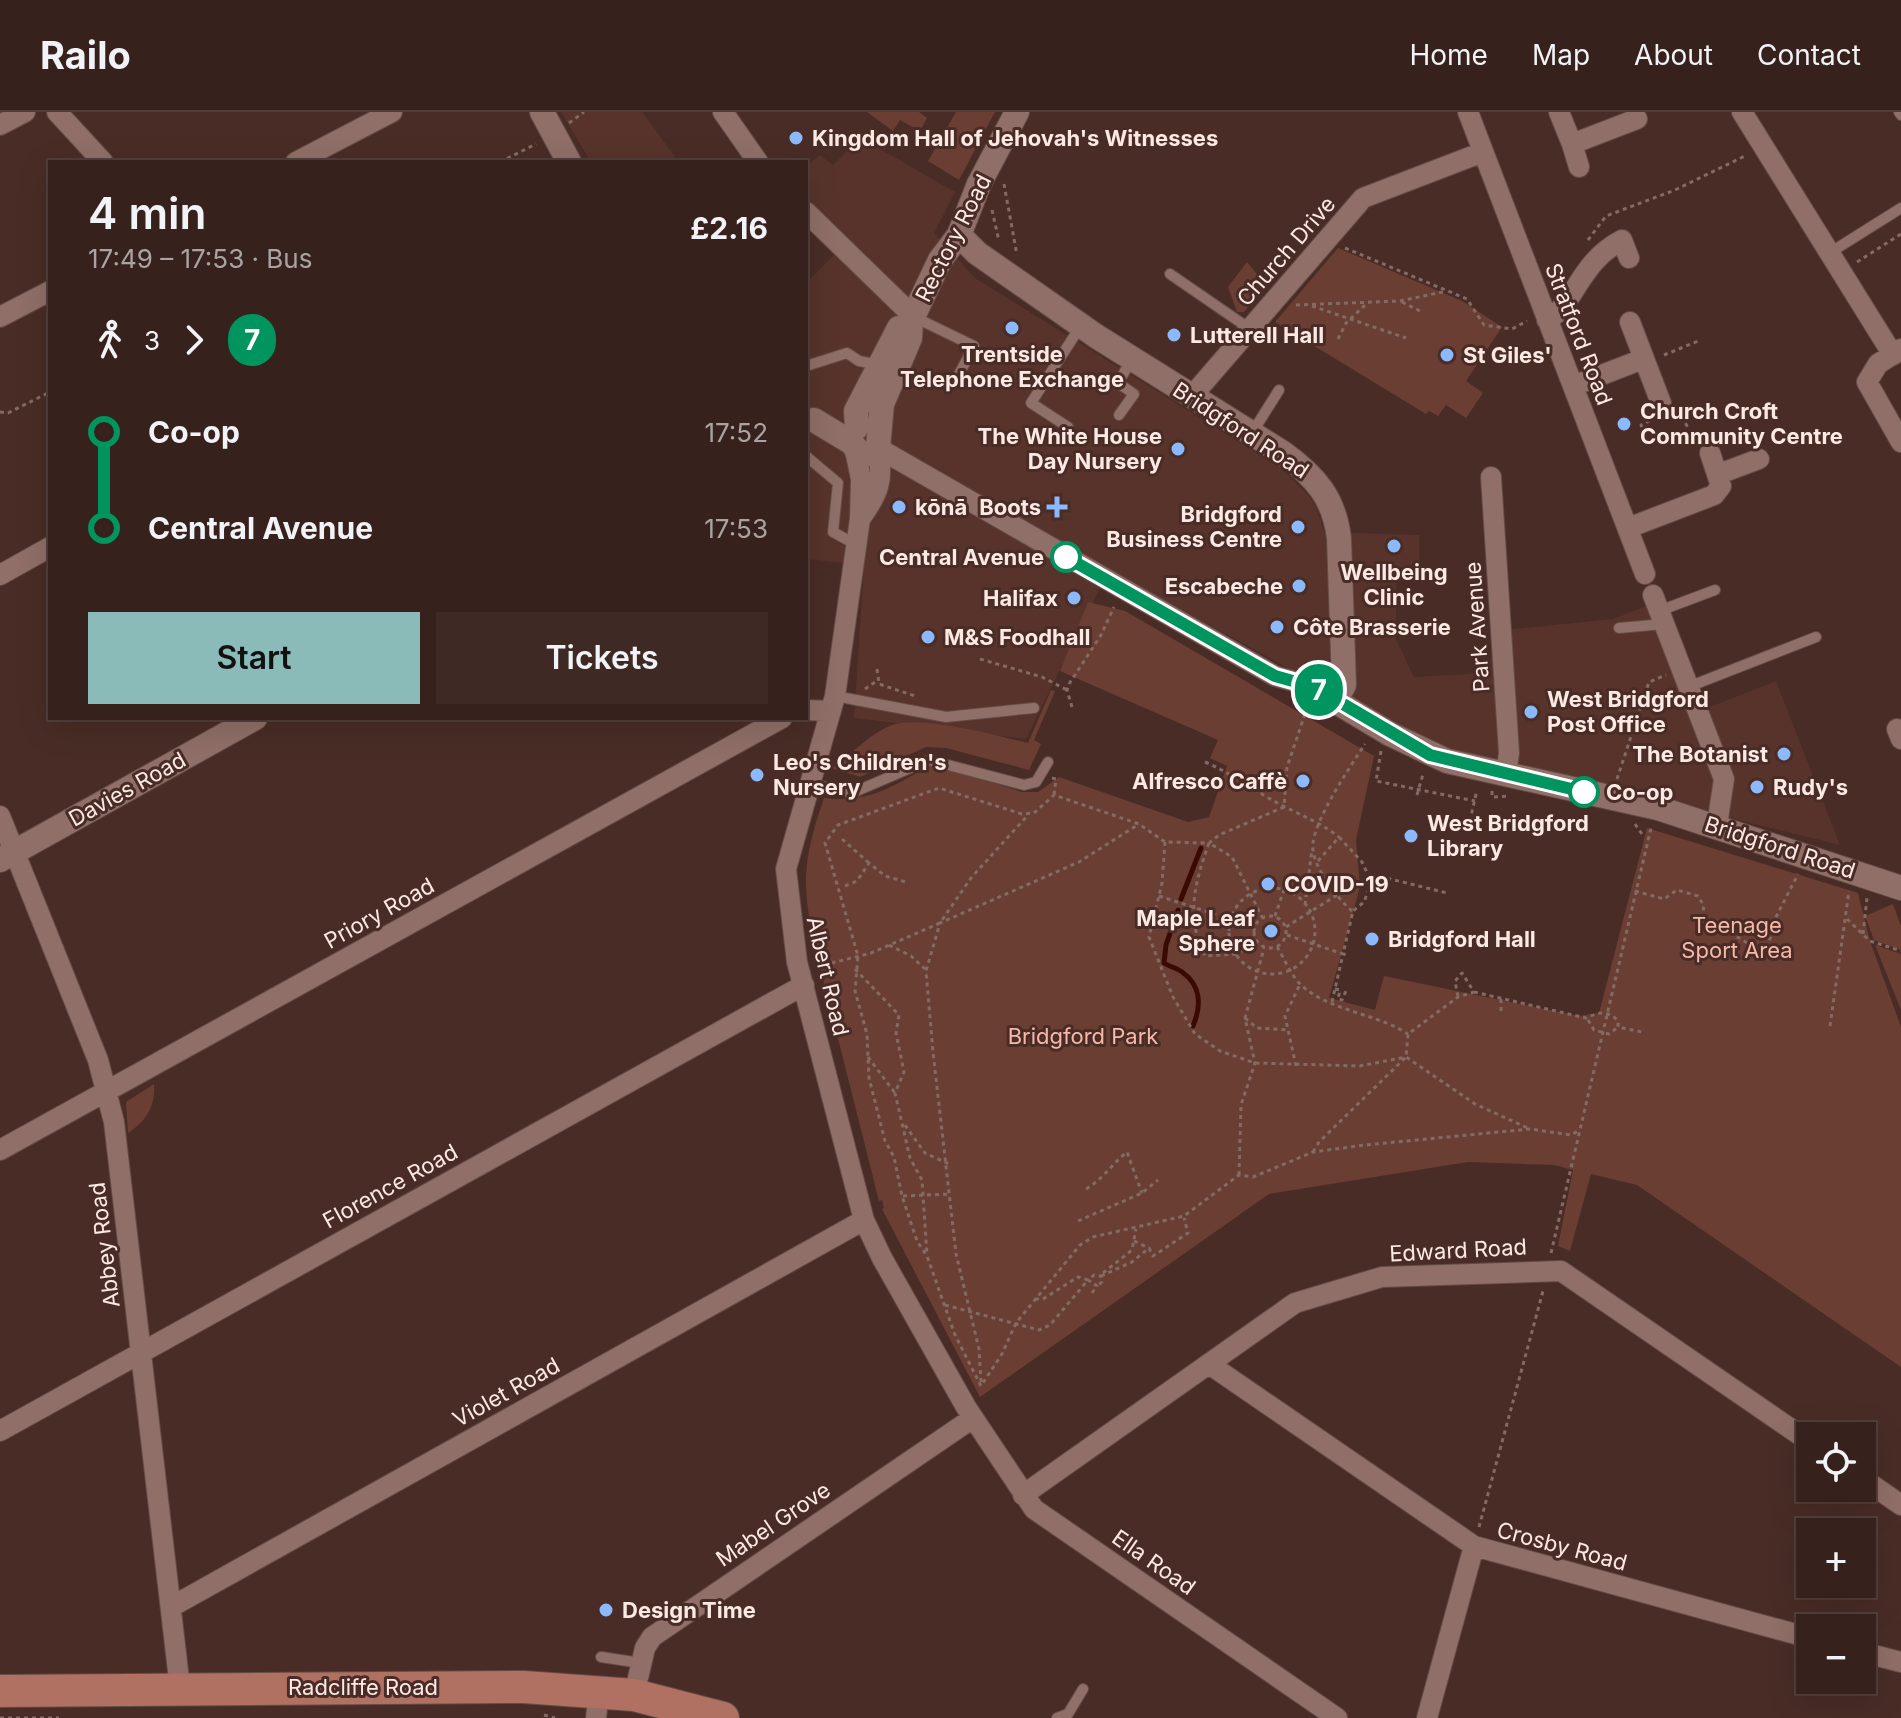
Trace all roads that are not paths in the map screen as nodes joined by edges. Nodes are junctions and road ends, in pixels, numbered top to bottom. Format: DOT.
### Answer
graph roads {
  1 [pos="25,112"];
  2 [pos="57,112"];
  3 [pos="392,112"];
  4 [pos="542,112"];
  5 [pos="723,112"];
  6 [pos="1017,112"];
  7 [pos="1468,112"];
  8 [pos="1559,112"];
  9 [pos="1742,112"];
  10 [pos="1637,119"];
  11 [pos="0,125"];
  12 [pos="1572,144"];
  13 [pos="1483,152"];
  14 [pos="101,160"];
  15 [pos="300,160"];
  16 [pos="568,160"];
  17 [pos="757,160"];
  18 [pos="1579,167"];
  19 [pos="1901,208"];
  20 [pos="808,214"];
  21 [pos="959,235"];
  22 [pos="1831,252"];
  23 [pos="1629,258"];
  24 [pos="1170,274"];
  25 [pos="48,292"];
  26 [pos="1545,314"];
  27 [pos="0,317"];
  28 [pos="912,319"];
  29 [pos="1630,322"];
  30 [pos="1081,326"];
  31 [pos="1250,329"];
  32 [pos="1897,352"];
  33 [pos="1132,359"];
  34 [pos="1644,360"];
  35 [pos="808,365"];
  36 [pos="879,365"];
  37 [pos="958,376"];
  38 [pos="1573,386"];
  39 [pos="1279,390"];
  40 [pos="1192,396"];
  41 [pos="1666,410"];
  42 [pos="1119,415"];
  43 [pos="810,418"];
  44 [pos="1068,427"];
  45 [pos="1252,434"];
  46 [pos="865,440"];
  47 [pos="1901,442"];
  48 [pos="1710,453"];
  49 [pos="808,458"];
  50 [pos="1759,459"];
  51 [pos="1719,474"];
  52 [pos="1491,477"];
  53 [pos="1628,528"];
  54 [pos="857,545"];
  55 [pos="48,548"];
  56 [pos="1645,574"];
  57 [pos="0,575"];
  58 [pos="1715,590"];
  59 [pos="1659,610"];
  60 [pos="1619,628"];
  61 [pos="1816,637"];
  62 [pos="1685,678"];
  63 [pos="1335,701"];
  64 [pos="833,704"];
  65 [pos="1034,708"];
  66 [pos="808,710"];
  67 [pos="251,720"];
  68 [pos="778,720"];
  69 [pos="1048,762"];
  70 [pos="1506,774"];
  71 [pos="812,784"];
  72 [pos="0,816"];
  73 [pos="1717,825"];
  74 [pos="7,856"];
  75 [pos="1901,888"];
  76 [pos="804,985"];
  77 [pos="106,1091"];
  78 [pos="0,1150"];
  79 [pos="864,1220"];
  80 [pos="142,1352"];
  81 [pos="1209,1364"];
  82 [pos="973,1418"];
  83 [pos="0,1431"];
  84 [pos="1796,1432"];
  85 [pos="1876,1488"];
  86 [pos="1023,1495"];
  87 [pos="1901,1505"];
  88 [pos="1474,1546"];
  89 [pos="171,1607"];
  90 [pos="1796,1634"];
  91 [pos="1876,1656"];
  92 [pos="601,1657"];
  93 [pos="1901,1662"];
  94 [pos="641,1663"];
  95 [pos="180,1688"];
  96 [pos="1083,1689"];
  97 [pos="0,1691"];
  98 [pos="634,1695"];
  99 [pos="598,1704"];
  100 [pos="723,1718"];
  101 [pos="1057,1718"];
  102 [pos="1337,1718"];
  103 [pos="1427,1718"];
  1 -- 11 [label="street"];
  2 -- 14 [label="street"];
  3 -- 15 [label="street"];
  4 -- 16 [label="street"];
  5 -- 17 [label="street"];
  6 -- 21 [label="street, Rectory Road"];
  7 -- 13 [label="street, Stratford Road"];
  8 -- 12 [label="street"];
  9 -- 22 [label="street"];
  10 -- 12 [label="street"];
  12 -- 18 [label="street"];
  13 -- 26 [label="street, Stratford Road"];
  13 -- 31 [label="street, Church Drive"];
  19 -- 22 [label="lane"];
  20 -- 28 [label="street"];
  21 -- 28 [label="street, Rectory Road"];
  21 -- 30 [label="street, Bridgford Road"];
  22 -- 32 [label="street"];
  23 -- 26 [label="street"];
  24 -- 31 [label="lane"];
  25 -- 27 [label="street"];
  26 -- 38 [label="street, Stratford Road"];
  28 -- 36 [label="street, Rectory Road"];
  28 -- 37 [label="lane"];
  28 -- 46 [label="street, Rectory Road"];
  29 -- 34 [label="street"];
  30 -- 33 [label="street, Bridgford Road"];
  30 -- 44 [label="lane"];
  31 -- 40 [label="street, Church Drive"];
  32 -- 47 [label="street"];
  33 -- 40 [label="street, Bridgford Road"];
  33 -- 42 [label="lane"];
  34 -- 38 [label="street"];
  34 -- 41 [label="street"];
  35 -- 36 [label="lane"];
  36 -- 46 [label="street, Rectory Road"];
  38 -- 53 [label="street, Stratford Road"];
  39 -- 45 [label="lane"];
  40 -- 45 [label="street, Bridgford Road"];
  43 -- 46 [label="street"];
  45 -- 63 [label="street, Bridgford Road"];
  46 -- 54 [label="street, Albert Road"];
  46 -- 63 [label="street"];
  48 -- 51 [label="street"];
  49 -- 54 [label="lane"];
  50 -- 51 [label="street"];
  51 -- 53 [label="street"];
  52 -- 70 [label="street, Park Avenue"];
  53 -- 56 [label="street, Stratford Road"];
  54 -- 64 [label="street, Albert Road"];
  55 -- 57 [label="street"];
  58 -- 59 [label="lane"];
  59 -- 60 [label="lane"];
  59 -- 62 [label="street"];
  61 -- 62 [label="lane"];
  62 -- 73 [label="street"];
  63 -- 70 [label="street, Bridgford Road"];
  64 -- 65 [label="lane"];
  64 -- 66 [label="street"];
  64 -- 71 [label="street, Albert Road"];
  67 -- 74 [label="street, Davies Road"];
  68 -- 77 [label="street, Priory Road"];
  69 -- 71 [label="lane"];
  70 -- 73 [label="street, Bridgford Road"];
  71 -- 76 [label="street, Albert Road"];
  72 -- 74 [label="street, Abbey Road"];
  73 -- 75 [label="street, Bridgford Road"];
  74 -- 77 [label="street, Abbey Road"];
  76 -- 79 [label="street, Albert Road"];
  76 -- 80 [label="street, Florence Road"];
  77 -- 78 [label="street, Priory Road"];
  77 -- 80 [label="street, Abbey Road"];
  79 -- 82 [label="street, Albert Road"];
  79 -- 89 [label="street, Violet Road"];
  80 -- 83 [label="street, Florence Road"];
  80 -- 89 [label="street, Abbey Road"];
  81 -- 84 [label="street, Edward Road"];
  81 -- 86 [label="street, Edward Road"];
  81 -- 88 [label="street, Crosby Road"];
  82 -- 86 [label="street, Ella Road"];
  82 -- 94 [label="street, Mabel Grove"];
  85 -- 87 [label="street"];
  86 -- 102 [label="street, Ella Road"];
  88 -- 90 [label="street, Crosby Road"];
  88 -- 103 [label="street"];
  89 -- 95 [label="street, Abbey Road"];
  91 -- 93 [label="street"];
  92 -- 94 [label="lane"];
  94 -- 98 [label="street, Mabel Grove"];
  95 -- 97 [label="highway, Radcliffe Road"];
  95 -- 99 [label="highway, Radcliffe Road"];
  96 -- 101 [label="lane"];
  98 -- 99 [label="highway, Radcliffe Road"];
  98 -- 100 [label="highway, Radcliffe Road"];
}
